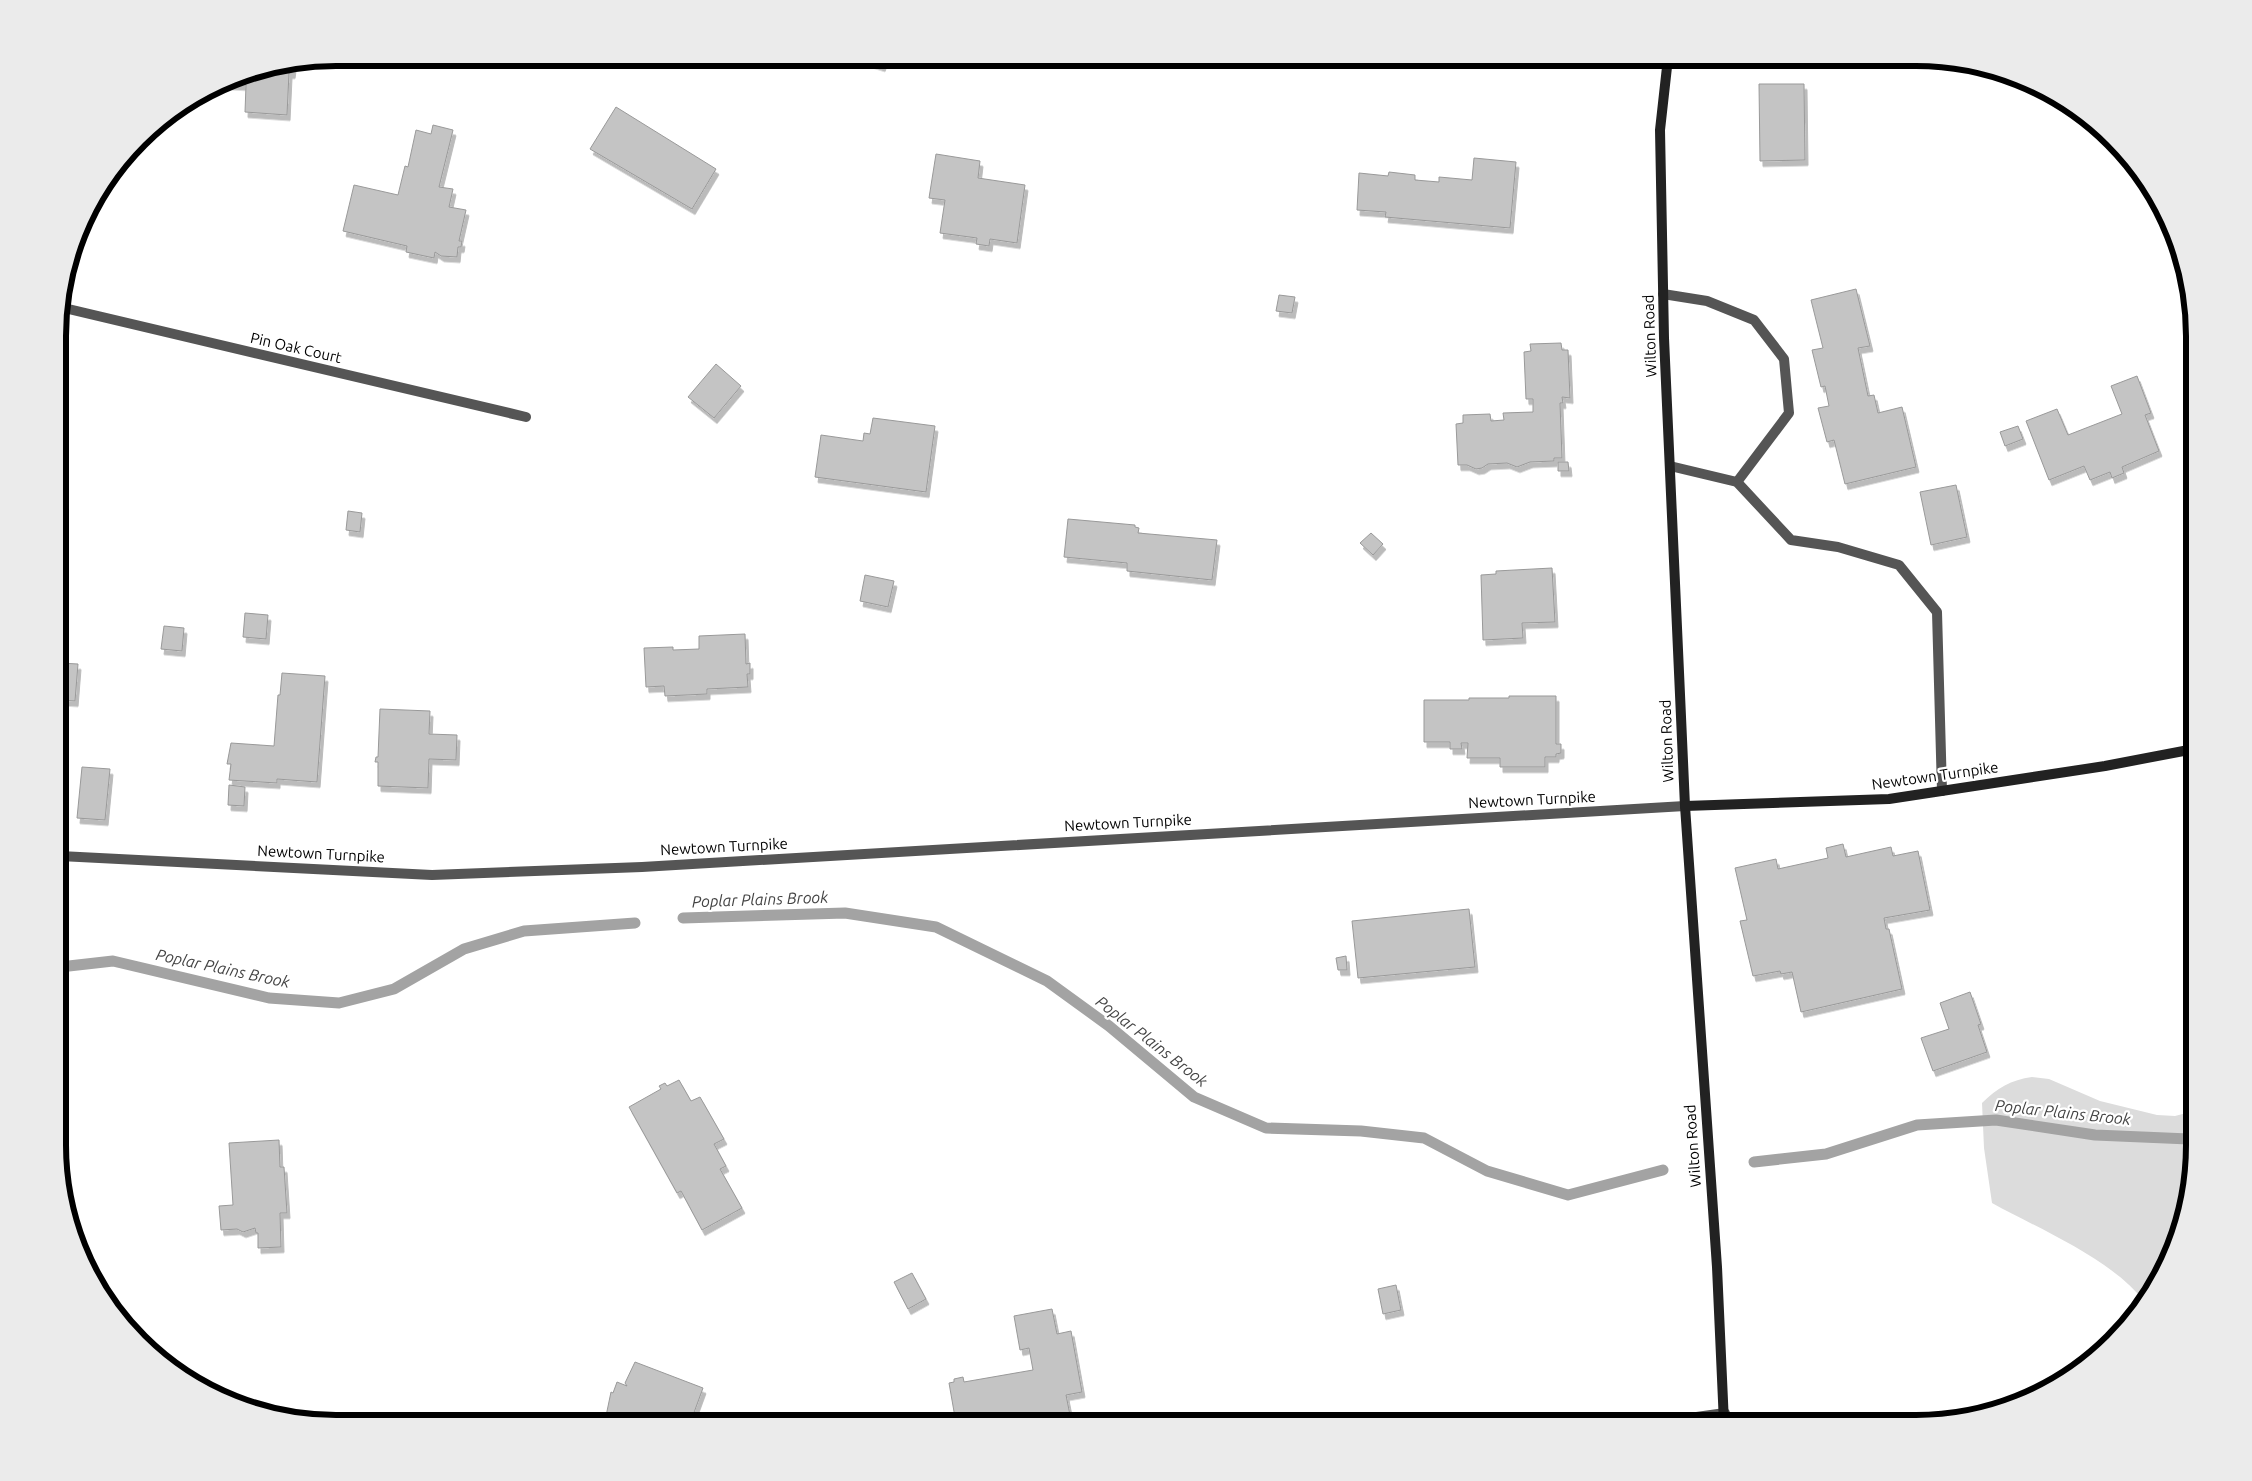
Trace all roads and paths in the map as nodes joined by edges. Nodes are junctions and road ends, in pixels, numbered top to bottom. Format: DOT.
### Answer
graph roads {
  1 [pos="1667,66"];
  2 [pos="1663,294"];
  3 [pos="68,309"];
  4 [pos="526,417"];
  5 [pos="1670,466"];
  6 [pos="1737,482"];
  7 [pos="2186,751"];
  8 [pos="1942,791"];
  9 [pos="1685,806"];
  10 [pos="66,856"];
  11 [pos="1725,1415"];
  1 -- 2 [label="main road, Wilton Road"];
  2 -- 5 [label="main road, Wilton Road"];
  2 -- 6 [label="street"];
  3 -- 4 [label="street, Pin Oak Court"];
  5 -- 6 [label="street"];
  5 -- 9 [label="main road, Wilton Road"];
  6 -- 8 [label="street"];
  7 -- 8 [label="main road, Newtown Turnpike"];
  8 -- 9 [label="main road, Newtown Turnpike"];
  9 -- 10 [label="street, Newtown Turnpike"];
  9 -- 11 [label="main road, Wilton Road"];
}
